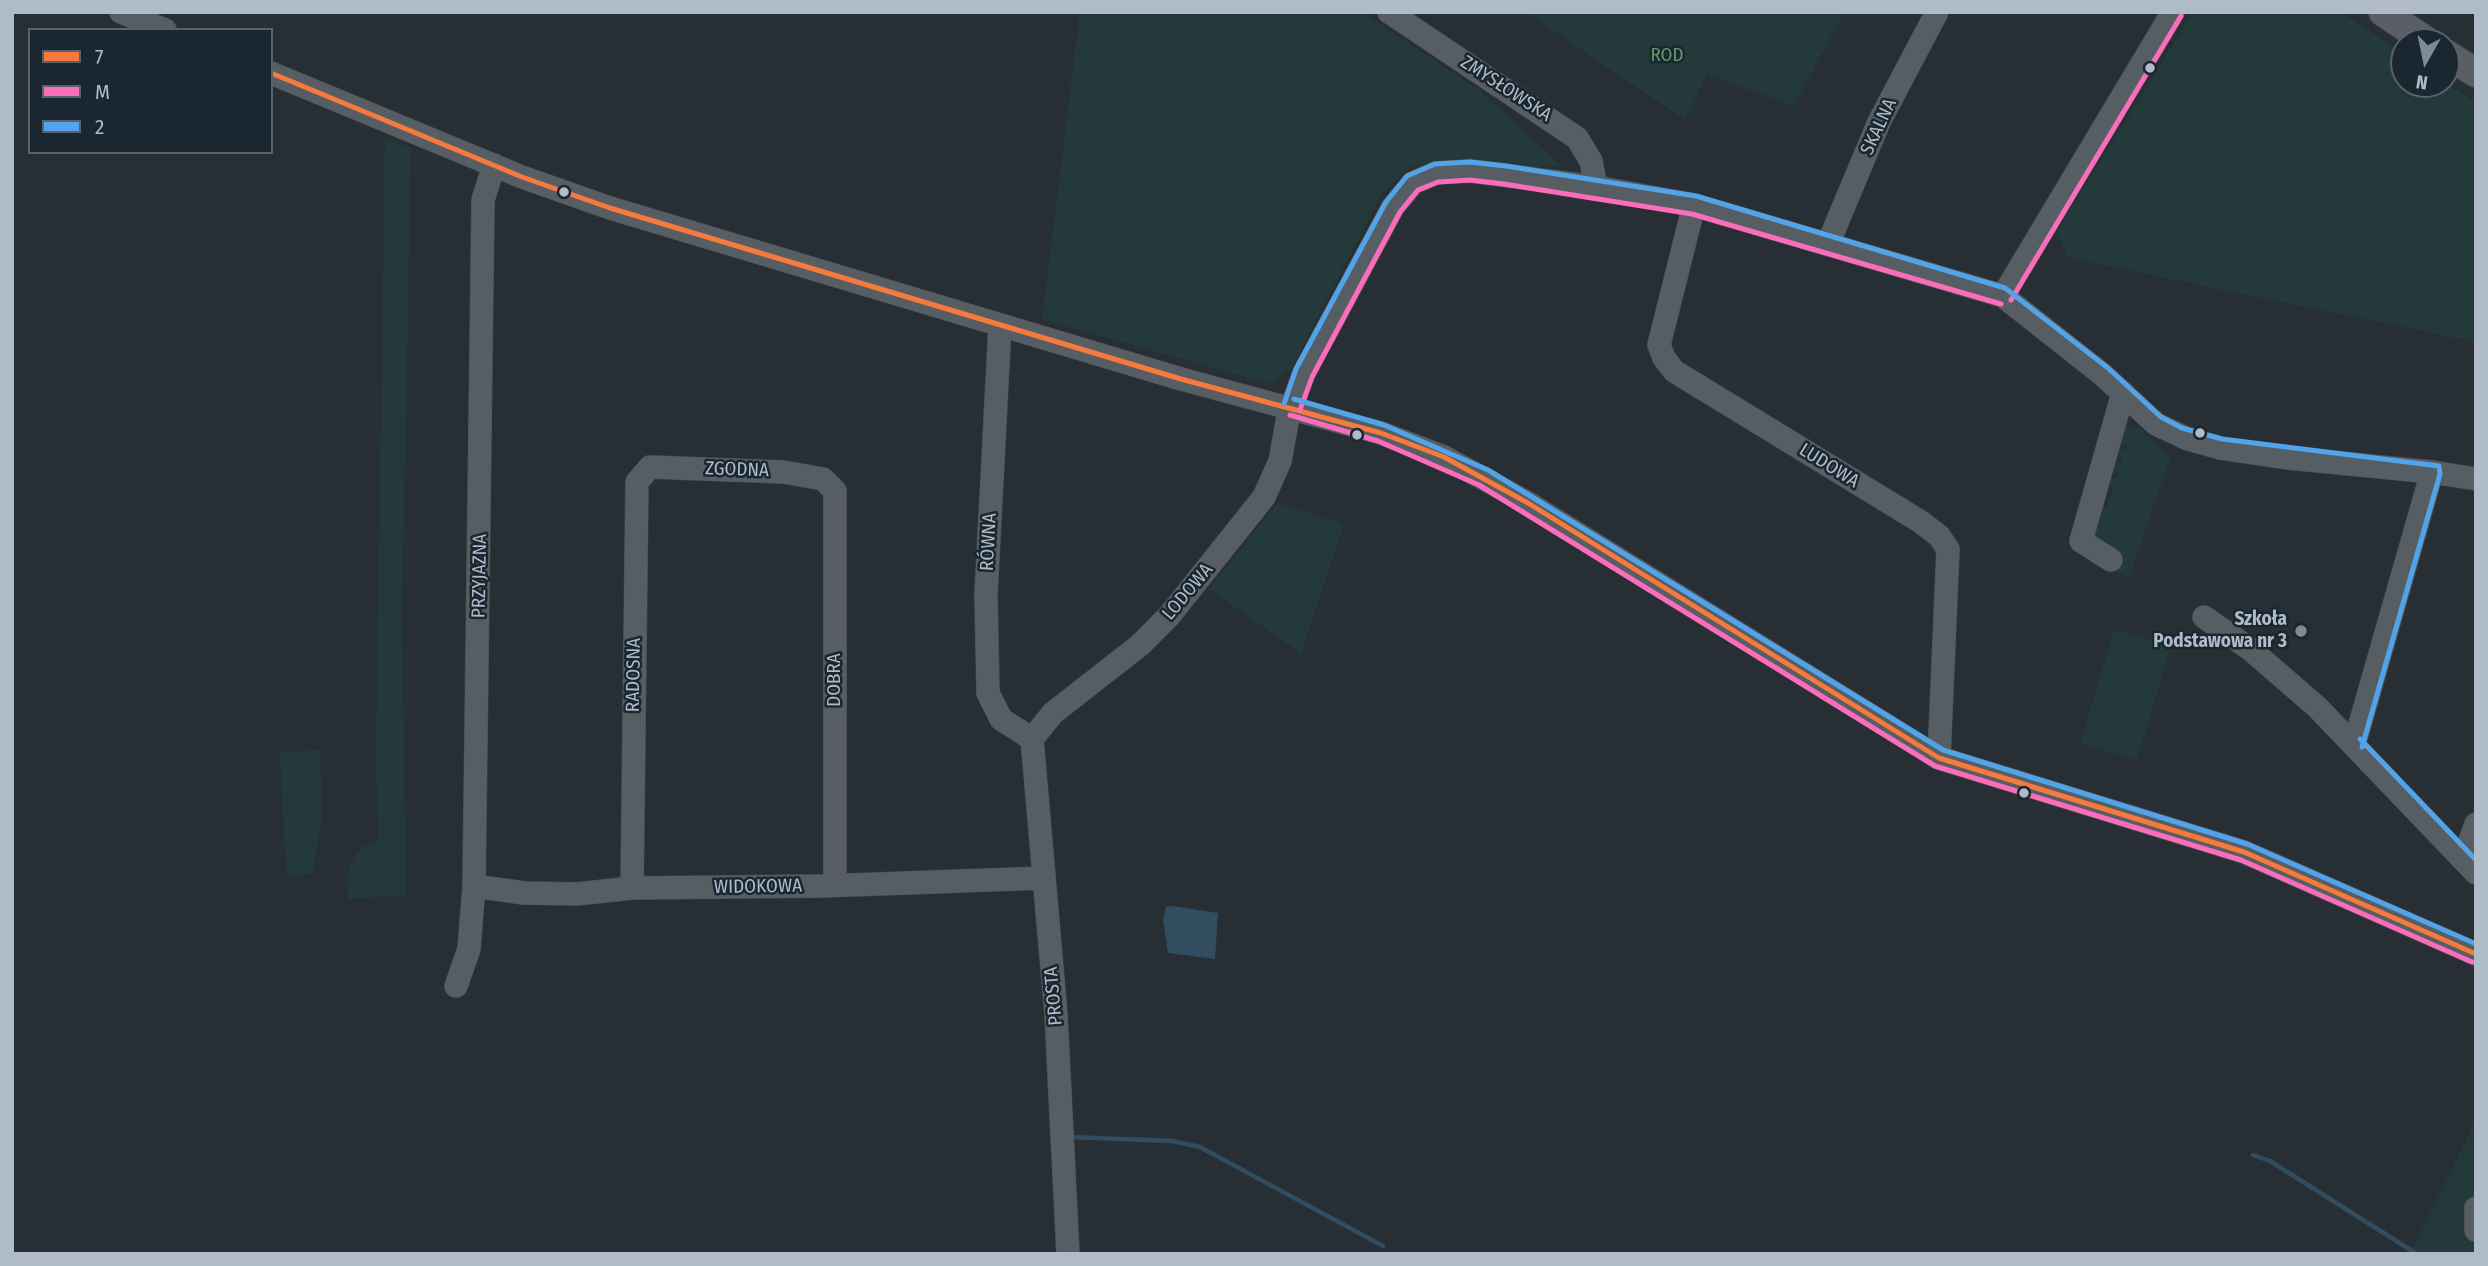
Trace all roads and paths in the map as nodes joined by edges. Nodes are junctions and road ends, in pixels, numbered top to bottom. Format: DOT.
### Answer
graph roads {
  1 [pos="121,12"];
  2 [pos="1389,12"];
  3 [pos="1937,12"];
  4 [pos="2173,12"];
  5 [pos="2383,12"];
  6 [pos="160,28"];
  7 [pos="2407,28"];
  8 [pos="2460,63"];
  9 [pos="2476,73"];
  10 [pos="273,74"];
  11 [pos="494,165"];
  12 [pos="1596,187"];
  13 [pos="1694,205"];
  14 [pos="1828,244"];
  15 [pos="2003,296"];
  16 [pos="1000,324"];
  17 [pos="2123,393"];
  18 [pos="1292,407"];
  19 [pos="650,467"];
  20 [pos="2432,472"];
  21 [pos="823,479"];
  22 [pos="2476,479"];
  23 [pos="2111,560"];
  24 [pos="2204,617"];
  25 [pos="1032,740"];
  26 [pos="2354,745"];
  27 [pos="1939,758"];
  28 [pos="2476,824"];
  29 [pos="2470,865"];
  30 [pos="1044,878"];
  31 [pos="835,885"];
  32 [pos="474,886"];
  33 [pos="632,888"];
  34 [pos="2476,954"];
  35 [pos="456,985"];
  36 [pos="2476,1208"];
  37 [pos="2476,1230"];
  38 [pos="1068,1254"];
  1 -- 6 [label="street"];
  2 -- 12 [label="street, ZMYSŁOWSKA"];
  3 -- 14 [label="street, SKALNA"];
  4 -- 15 [label="street"];
  5 -- 7 [label="main road"];
  8 -- 9 [label="main road"];
  10 -- 11 [label="street"];
  11 -- 16 [label="street"];
  11 -- 32 [label="street, PRZYJAZNA"];
  12 -- 13 [label="street, LODOWA"];
  12 -- 18 [label="street, LODOWA"];
  13 -- 14 [label="street, LODOWA"];
  13 -- 27 [label="street, LUDOWA"];
  14 -- 15 [label="street, LODOWA"];
  15 -- 17 [label="street"];
  16 -- 18 [label="street"];
  16 -- 25 [label="street, RÓWNA"];
  17 -- 20 [label="street"];
  17 -- 23 [label="street"];
  18 -- 25 [label="street, LODOWA"];
  18 -- 27 [label="street"];
  19 -- 21 [label="street, ZGODNA"];
  19 -- 33 [label="street, RADOSNA"];
  20 -- 22 [label="street"];
  20 -- 26 [label="street"];
  21 -- 31 [label="street, DOBRA"];
  24 -- 26 [label="street"];
  25 -- 30 [label="street, PROSTA"];
  26 -- 29 [label="street"];
  27 -- 34 [label="street"];
  28 -- 29 [label="street"];
  30 -- 31 [label="street, WIDOKOWA"];
  30 -- 38 [label="street, PROSTA"];
  31 -- 33 [label="street, WIDOKOWA"];
  32 -- 33 [label="street, WIDOKOWA"];
  32 -- 35 [label="street, PRZYJAZNA"];
  36 -- 37 [label="street"];
}
